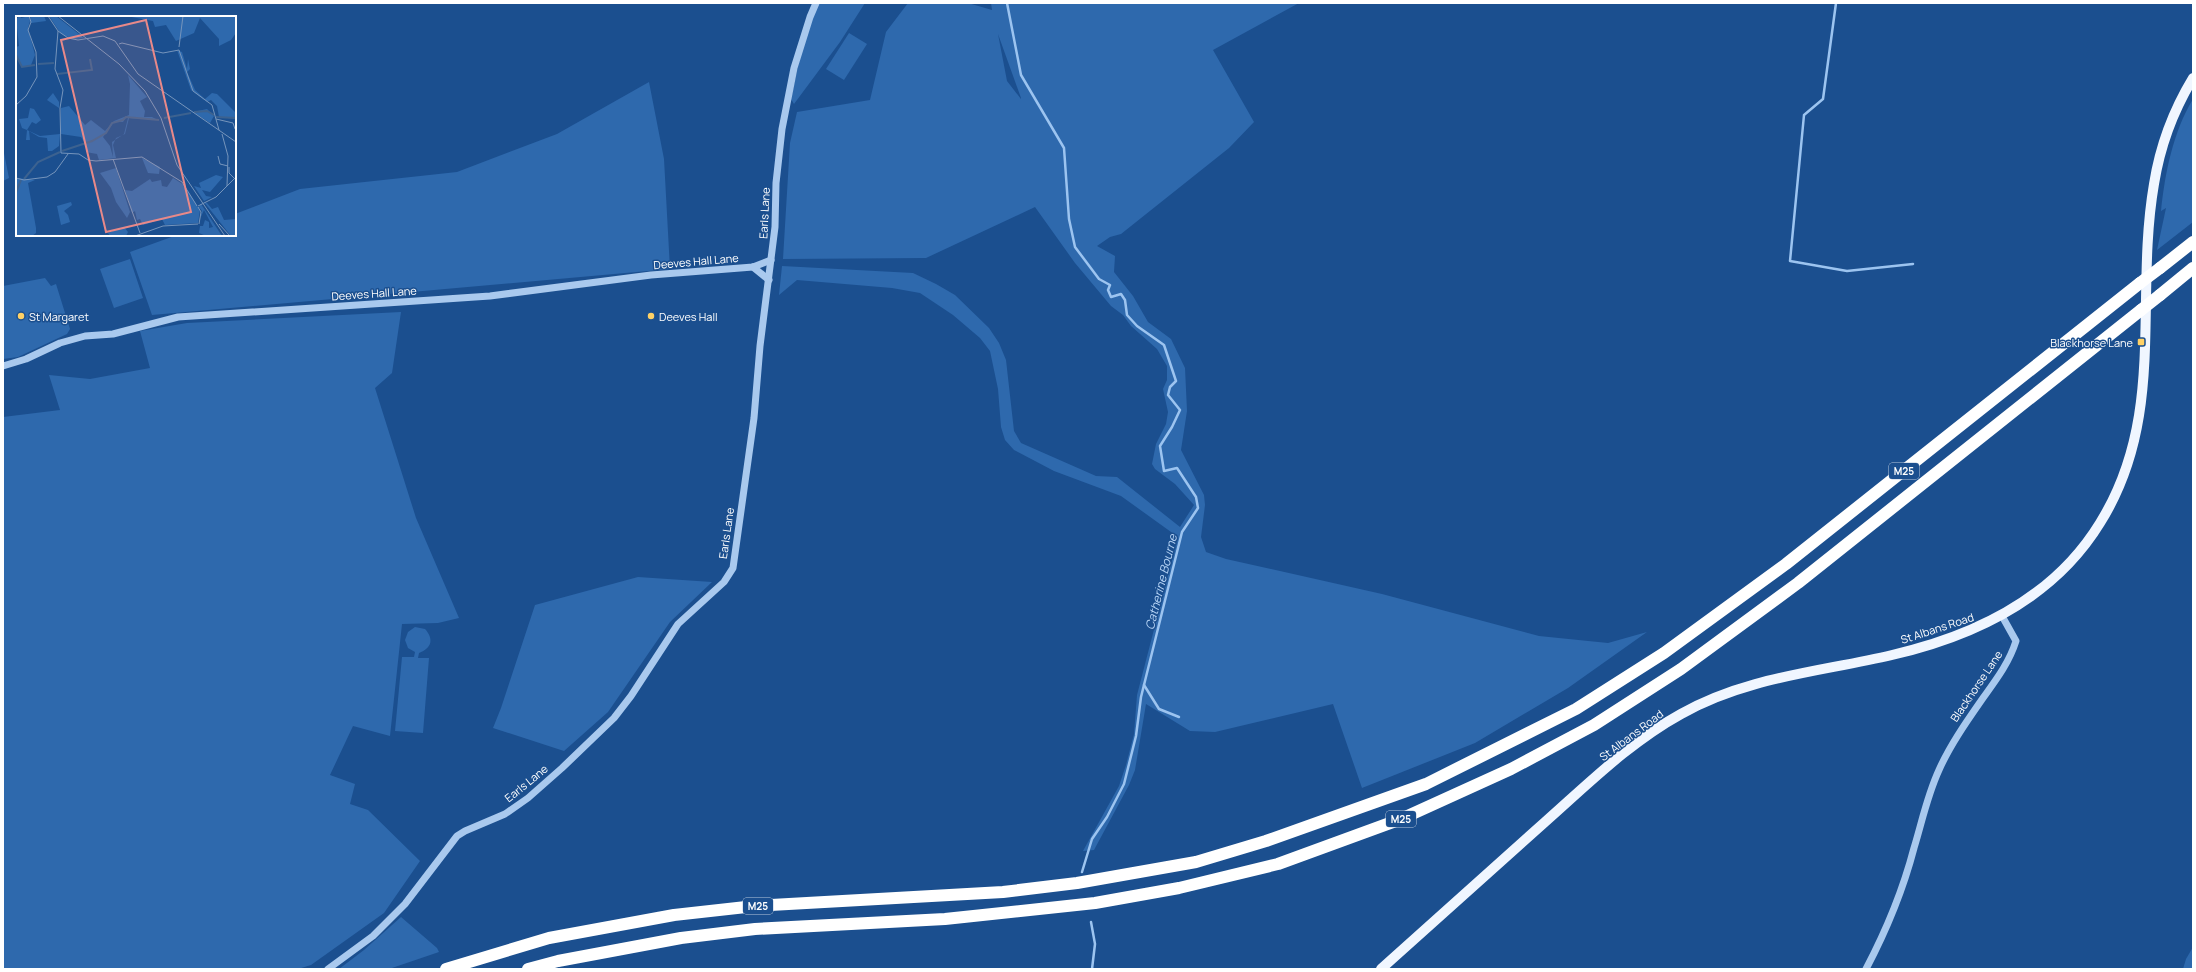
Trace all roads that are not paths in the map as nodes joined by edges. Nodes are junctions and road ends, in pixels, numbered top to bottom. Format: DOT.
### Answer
graph roads {
  1 [pos="816,3"];
  2 [pos="2193,78"];
  3 [pos="2193,242"];
  4 [pos="771,260"];
  5 [pos="753,267"];
  6 [pos="2193,268"];
  7 [pos="768,280"];
  8 [pos="3,366"];
  9 [pos="2002,616"];
  10 [pos="328,969"];
  11 [pos="446,969"];
  12 [pos="528,969"];
  13 [pos="1381,969"];
  14 [pos="1866,969"];
  1 -- 4 [label="street, Earls Lane"];
  2 -- 9 [label="main road"];
  3 -- 11 [label="highway, M25, bridge"];
  4 -- 5 [label="street, Deeves Hall Lane"];
  4 -- 7 [label="street, Earls Lane"];
  5 -- 7 [label="street, Deeves Hall Lane"];
  5 -- 8 [label="street, Deeves Hall Lane"];
  6 -- 12 [label="highway, M25, bridge"];
  7 -- 10 [label="street, Earls Lane"];
  9 -- 13 [label="main road, St Albans Road"];
  9 -- 14 [label="street, Blackhorse Lane"];
}
